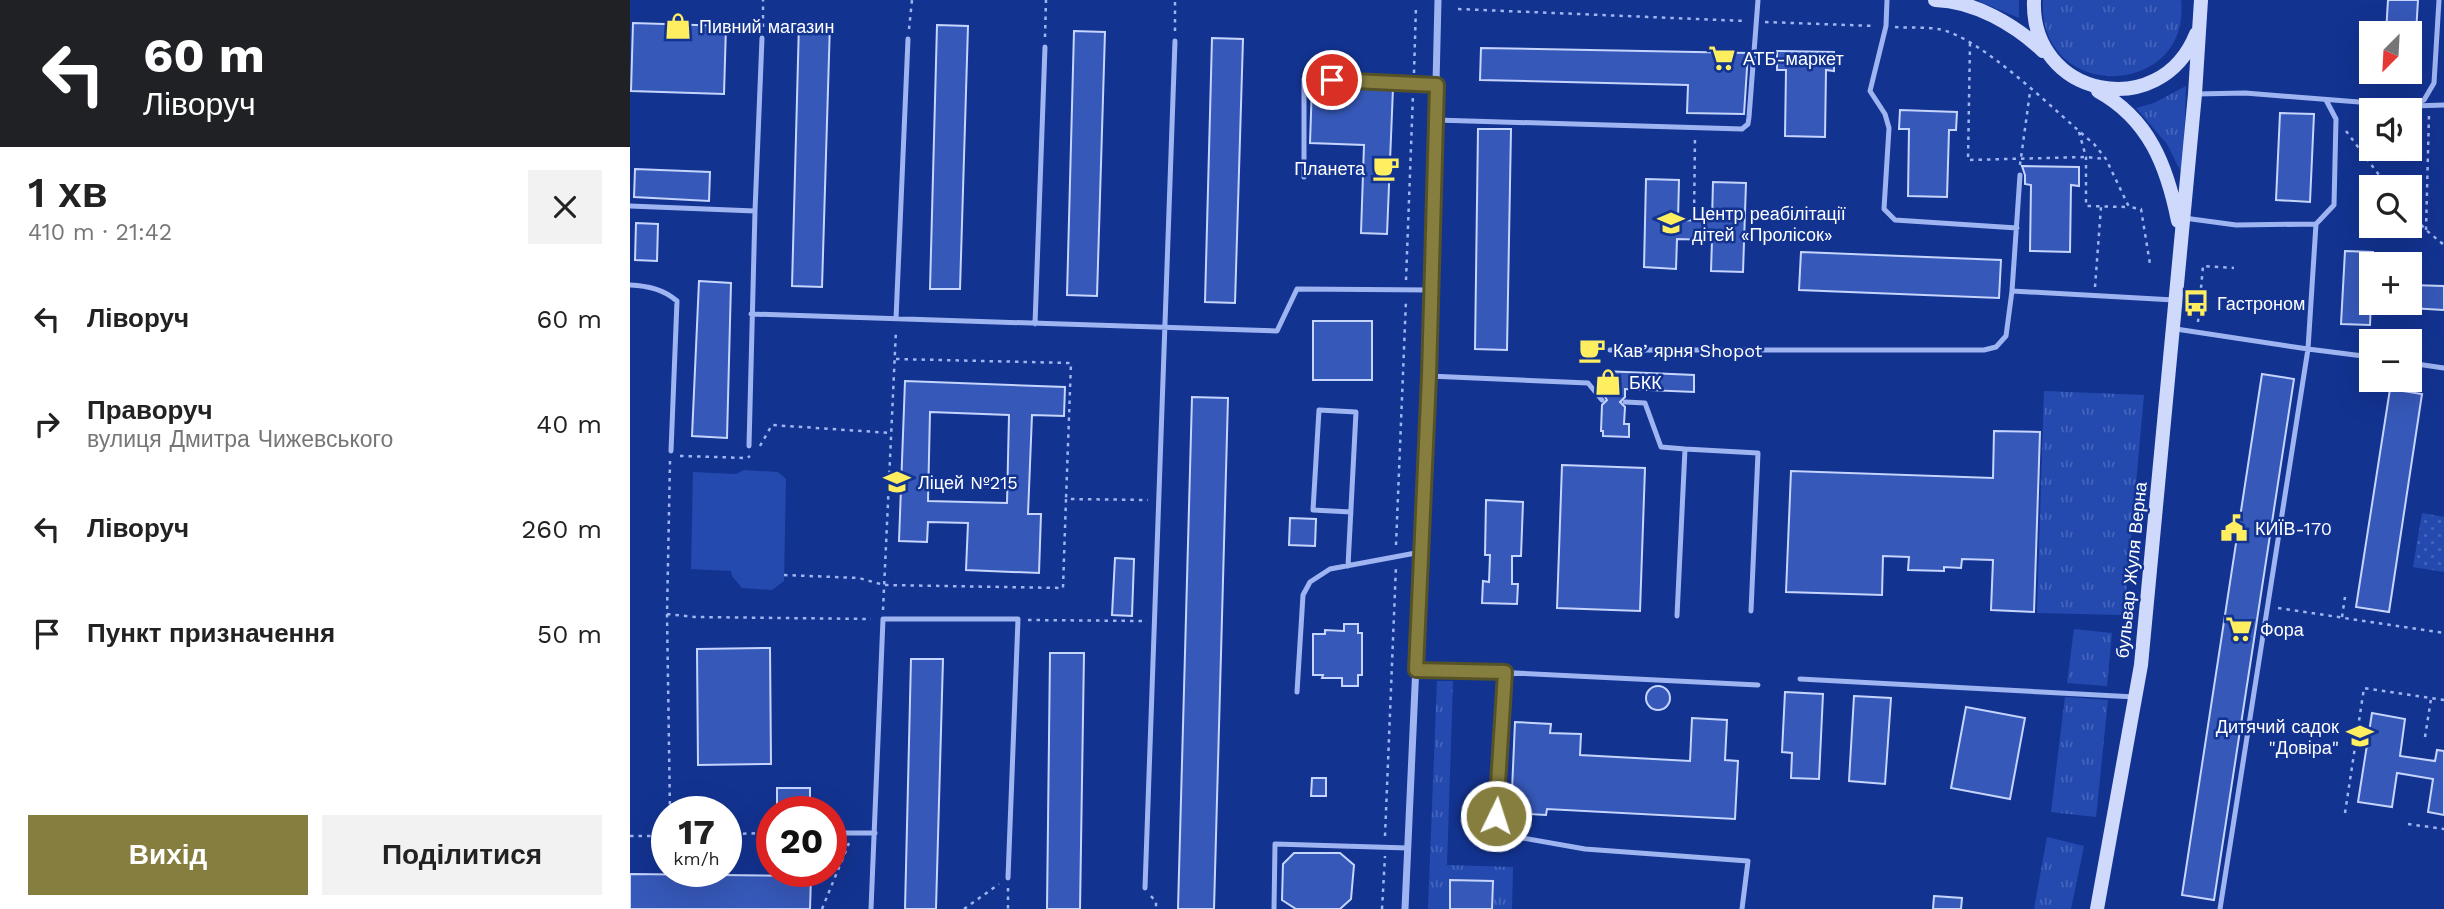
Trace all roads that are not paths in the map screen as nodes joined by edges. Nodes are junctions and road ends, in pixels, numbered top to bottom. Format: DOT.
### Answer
graph roads {
  1 [pos="1438,0"];
  2 [pos="1759,0"];
  3 [pos="1887,0"];
  4 [pos="1935,0"];
  5 [pos="1941,0"];
  6 [pos="2034,0"];
  7 [pos="2201,0"];
  8 [pos="2439,0"];
  9 [pos="2198,30"];
  10 [pos="762,38"];
  11 [pos="908,39"];
  12 [pos="1175,41"];
  13 [pos="1045,47"];
  14 [pos="2050,57"];
  15 [pos="2084,83"];
  16 [pos="1437,85"];
  17 [pos="2195,94"];
  18 [pos="2326,100"];
  19 [pos="2422,101"];
  20 [pos="2359,102"];
  21 [pos="2444,105"];
  22 [pos="2422,106"];
  23 [pos="1436,120"];
  24 [pos="2020,175"];
  25 [pos="1304,177"];
  26 [pos="630,206"];
  27 [pos="755,211"];
  28 [pos="2316,224"];
  29 [pos="2182,225"];
  30 [pos="2017,228"];
  31 [pos="630,285"];
  32 [pos="1431,290"];
  33 [pos="2012,291"];
  34 [pos="2176,300"];
  35 [pos="751,314"];
  36 [pos="896,319"];
  37 [pos="1035,324"];
  38 [pos="1165,328"];
  39 [pos="2174,328"];
  40 [pos="2308,349"];
  41 [pos="1610,350"];
  42 [pos="2359,356"];
  43 [pos="2422,365"];
  44 [pos="2444,368"];
  45 [pos="1429,376"];
  46 [pos="1602,400"];
  47 [pos="1625,402"];
  48 [pos="749,446"];
  49 [pos="1685,449"];
  50 [pos="671,451"];
  51 [pos="1351,512"];
  52 [pos="1421,552"];
  53 [pos="1348,566"];
  54 [pos="1751,611"];
  55 [pos="1677,616"];
  56 [pos="1416,670"];
  57 [pos="1505,672"];
  58 [pos="1800,680"];
  59 [pos="1758,685"];
  60 [pos="1297,692"];
  61 [pos="2135,697"];
  62 [pos="847,833"];
  63 [pos="874,833"];
  64 [pos="1408,848"];
  65 [pos="1008,878"];
  66 [pos="1145,888"];
  67 [pos="872,909"];
  68 [pos="1274,909"];
  69 [pos="1405,909"];
  70 [pos="1742,909"];
  71 [pos="2097,909"];
  72 [pos="2220,909"];
  1 -- 16 [label="street"];
  2 -- 23 [label="lane"];
  3 -- 30 [label="lane"];
  4 -- 5 [label="street, бульвар Жуля Верна"];
  5 -- 14 [label="street, бульвар Жуля Верна"];
  6 -- 14 [label="street"];
  7 -- 9 [label="street, бульвар Жуля Верна"];
  8 -- 19 [label="lane"];
  9 -- 15 [label="street"];
  9 -- 17 [label="street, бульвар Жуля Верна"];
  10 -- 27 [label="lane"];
  11 -- 36 [label="lane"];
  12 -- 38 [label="lane"];
  13 -- 37 [label="lane"];
  14 -- 15 [label="street, бульвар Жуля Верна"];
  15 -- 29 [label="street, бульвар Жуля Верна"];
  16 -- 23 [label="street"];
  16 -- 25 [label="lane"];
  17 -- 18 [label="lane"];
  17 -- 29 [label="street, бульвар Жуля Верна"];
  18 -- 20 [label="lane"];
  18 -- 28 [label="lane"];
  21 -- 22 [label="lane"];
  23 -- 32 [label="street"];
  24 -- 30 [label="lane"];
  26 -- 27 [label="lane"];
  27 -- 35 [label="lane"];
  28 -- 29 [label="lane"];
  28 -- 40 [label="lane"];
  29 -- 34 [label="street, бульвар Жуля Верна"];
  30 -- 33 [label="lane"];
  31 -- 50 [label="lane"];
  32 -- 38 [label="lane"];
  32 -- 45 [label="street"];
  33 -- 34 [label="lane"];
  33 -- 41 [label="lane"];
  34 -- 39 [label="street, бульвар Жуля Верна"];
  35 -- 36 [label="lane"];
  35 -- 48 [label="lane"];
  36 -- 37 [label="lane"];
  37 -- 38 [label="lane"];
  38 -- 66 [label="lane"];
  39 -- 40 [label="lane"];
  39 -- 61 [label="street, бульвар Жуля Верна"];
  40 -- 42 [label="lane"];
  40 -- 72 [label="lane"];
  43 -- 44 [label="lane"];
  45 -- 46 [label="lane"];
  45 -- 52 [label="street"];
  47 -- 49 [label="lane"];
  49 -- 54 [label="lane"];
  49 -- 55 [label="lane"];
  51 -- 51 [label="lane"];
  51 -- 53 [label="lane"];
  52 -- 53 [label="lane"];
  52 -- 56 [label="street"];
  53 -- 60 [label="lane"];
  56 -- 57 [label="lane"];
  56 -- 64 [label="street"];
  57 -- 59 [label="lane"];
  57 -- 70 [label="lane"];
  58 -- 61 [label="lane"];
  61 -- 71 [label="street, бульвар Жуля Верна"];
  62 -- 63 [label="lane"];
  63 -- 65 [label="lane"];
  63 -- 67 [label="lane"];
  64 -- 68 [label="lane"];
  64 -- 69 [label="street"];
}
